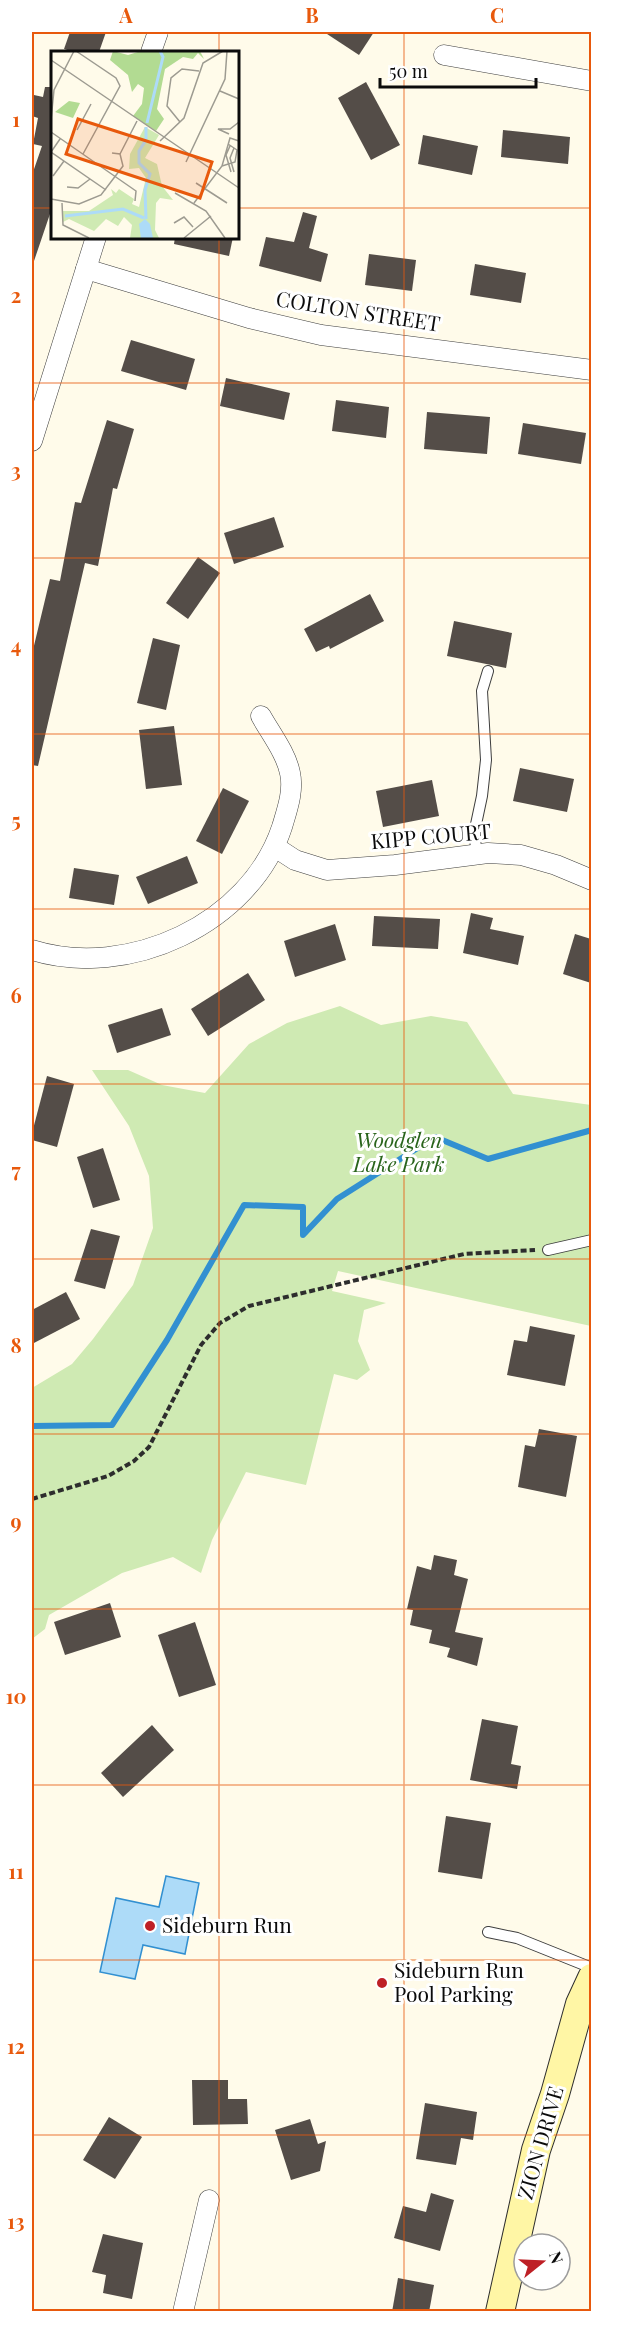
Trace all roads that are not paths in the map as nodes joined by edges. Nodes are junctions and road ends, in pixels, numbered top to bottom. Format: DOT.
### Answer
graph roads {
  1 [pos="158,32"];
  2 [pos="151,51"];
  3 [pos="444,55"];
  4 [pos="591,81"];
  5 [pos="96,238"];
  6 [pos="86,269"];
  7 [pos="591,370"];
  8 [pos="32,441"];
  9 [pos="488,671"];
  10 [pos="261,716"];
  11 [pos="275,847"];
  12 [pos="476,855"];
  13 [pos="591,880"];
  14 [pos="32,950"];
  15 [pos="591,1240"];
  16 [pos="548,1250"];
  17 [pos="488,1932"];
  18 [pos="591,1968"];
  19 [pos="591,1978"];
  20 [pos="209,2200"];
  21 [pos="183,2312"];
  22 [pos="500,2312"];
  1 -- 2 [label="street"];
  3 -- 4 [label="street"];
  5 -- 6 [label="street"];
  6 -- 7 [label="street, COLTON STREET"];
  6 -- 8 [label="street"];
  9 -- 12 [label="lane"];
  10 -- 11 [label="street"];
  11 -- 12 [label="street, KIPP COURT"];
  11 -- 14 [label="street"];
  12 -- 13 [label="street, KIPP COURT"];
  15 -- 16 [label="lane"];
  17 -- 18 [label="lane"];
  19 -- 22 [label="main road, ZION DRIVE"];
  20 -- 21 [label="street"];
}
